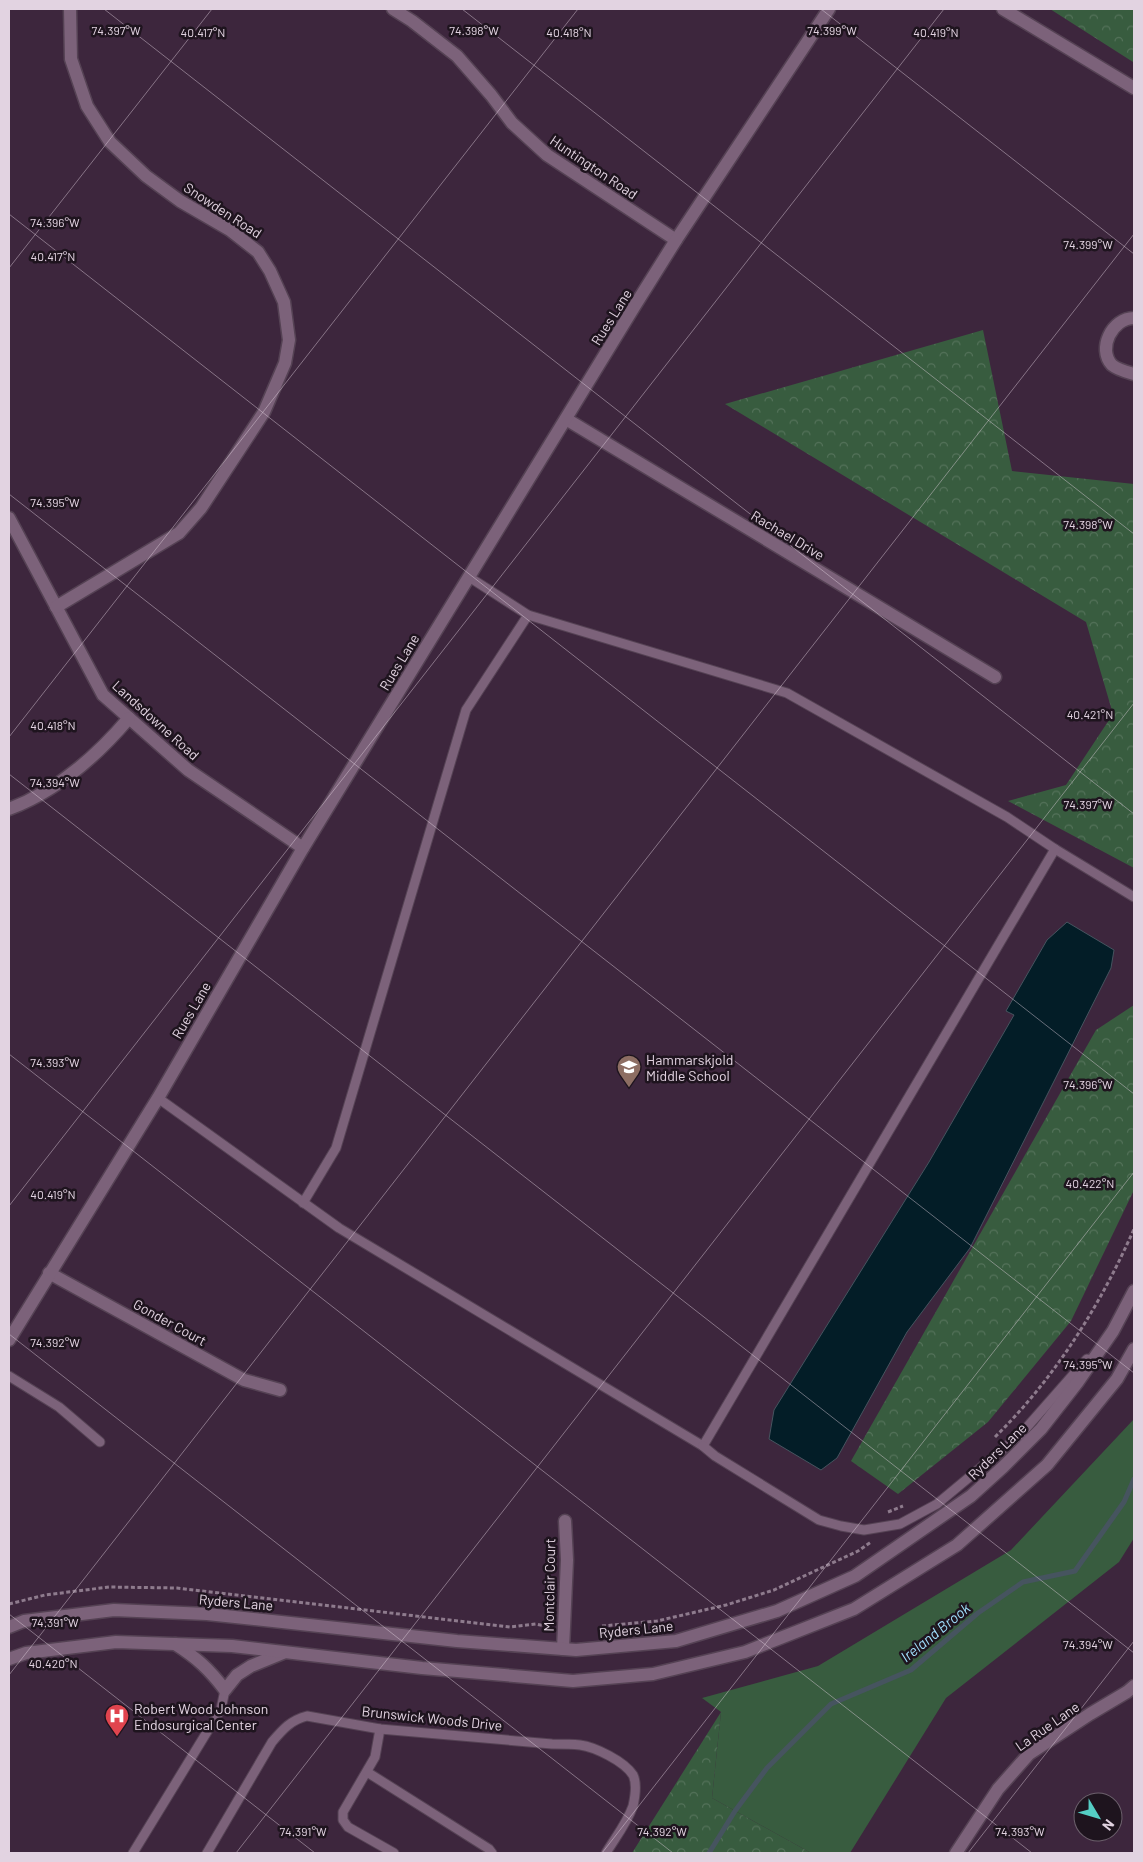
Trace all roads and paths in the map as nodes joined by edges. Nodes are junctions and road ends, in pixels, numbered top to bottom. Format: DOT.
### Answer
graph roads {
  1 [pos="70,9"];
  2 [pos="393,9"];
  3 [pos="829,9"];
  4 [pos="1003,9"];
  5 [pos="1134,88"];
  6 [pos="676,240"];
  7 [pos="1134,318"];
  8 [pos="1134,374"];
  9 [pos="566,419"];
  10 [pos="9,518"];
  11 [pos="469,577"];
  12 [pos="56,607"];
  13 [pos="528,615"];
  14 [pos="994,677"];
  15 [pos="129,718"];
  16 [pos="9,809"];
  17 [pos="303,848"];
  18 [pos="1055,849"];
  19 [pos="1134,897"];
  20 [pos="158,1098"];
  21 [pos="303,1203"];
  22 [pos="1134,1229"];
  23 [pos="49,1273"];
  24 [pos="1134,1291"];
  25 [pos="1113,1331"];
  26 [pos="9,1340"];
  27 [pos="1134,1350"];
  28 [pos="9,1376"];
  29 [pos="280,1390"];
  30 [pos="994,1438"];
  31 [pos="100,1442"];
  32 [pos="703,1446"];
  33 [pos="911,1503"];
  34 [pos="885,1513"];
  35 [pos="565,1521"];
  36 [pos="877,1538"];
  37 [pos="9,1604"];
  38 [pos="545,1626"];
  39 [pos="602,1626"];
  40 [pos="9,1627"];
  41 [pos="175,1644"];
  42 [pos="563,1649"];
  43 [pos="286,1652"];
  44 [pos="9,1659"];
  45 [pos="1134,1686"];
  46 [pos="225,1690"];
  47 [pos="380,1729"];
  48 [pos="367,1772"];
  49 [pos="133,1853"];
  50 [pos="207,1853"];
  51 [pos="394,1853"];
  52 [pos="492,1853"];
  53 [pos="606,1853"];
  54 [pos="956,1853"];
  1 -- 12 [label="street, Snowden Road"];
  2 -- 6 [label="street, Huntington Road"];
  3 -- 6 [label="street, Rues Lane"];
  4 -- 5 [label="street"];
  6 -- 9 [label="street, Rues Lane"];
  7 -- 8 [label="street"];
  9 -- 11 [label="street, Rues Lane"];
  9 -- 14 [label="street, Rachael Drive"];
  10 -- 12 [label="street, Landsdowne Road"];
  11 -- 13 [label="lane"];
  11 -- 17 [label="street, Rues Lane"];
  12 -- 15 [label="street, Landsdowne Road"];
  13 -- 18 [label="lane"];
  13 -- 21 [label="lane"];
  15 -- 16 [label="street"];
  15 -- 17 [label="street, Landsdowne Road"];
  17 -- 20 [label="street, Rues Lane"];
  18 -- 19 [label="lane"];
  18 -- 32 [label="lane"];
  20 -- 21 [label="lane"];
  20 -- 23 [label="street, Rues Lane"];
  21 -- 32 [label="lane"];
  22 -- 30 [label="path"];
  23 -- 26 [label="street, Rues Lane"];
  23 -- 29 [label="street, Gonder Court"];
  24 -- 25 [label="street, Ryders Lane"];
  25 -- 32 [label="lane"];
  25 -- 42 [label="street, Ryders Lane"];
  27 -- 43 [label="street"];
  28 -- 31 [label="lane"];
  33 -- 34 [label="path"];
  35 -- 42 [label="street, Montclair Court"];
  36 -- 39 [label="path"];
  37 -- 38 [label="path"];
  40 -- 42 [label="street, Ryders Lane"];
  41 -- 43 [label="street"];
  41 -- 44 [label="street"];
  41 -- 46 [label="street"];
  43 -- 46 [label="street"];
  45 -- 54 [label="street, La Rue Lane"];
  46 -- 49 [label="lane"];
  47 -- 48 [label="lane"];
  47 -- 50 [label="lane, Brunswick Woods Drive"];
  47 -- 53 [label="lane, Brunswick Woods Drive"];
  48 -- 51 [label="lane"];
  48 -- 52 [label="lane"];
}
